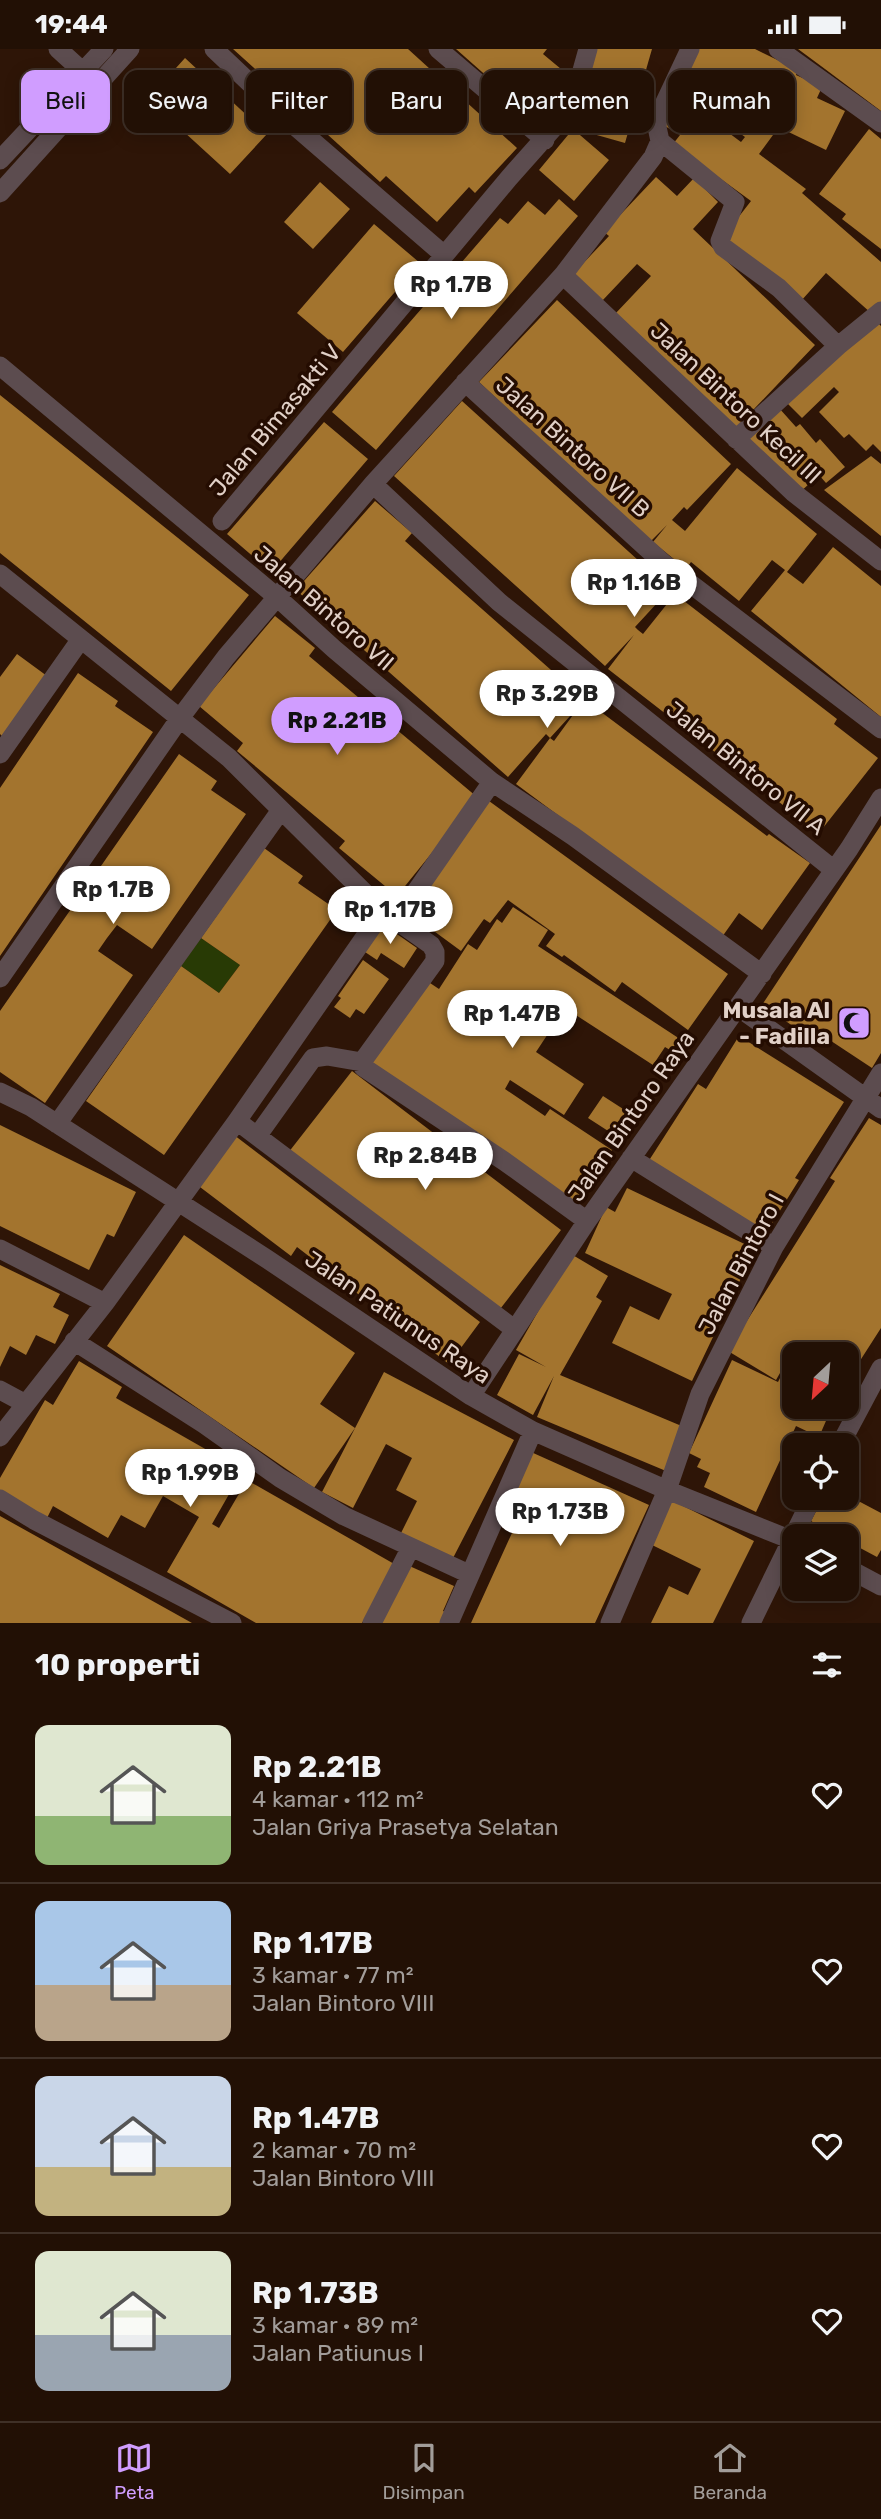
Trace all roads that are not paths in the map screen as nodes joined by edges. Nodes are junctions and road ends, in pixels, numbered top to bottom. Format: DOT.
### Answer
graph roads {
  1 [pos="58,49"];
  2 [pos="104,49"];
  3 [pos="130,49"];
  4 [pos="214,49"];
  5 [pos="438,49"];
  6 [pos="588,49"];
  7 [pos="690,49"];
  8 [pos="778,49"];
  9 [pos="81,70"];
  10 [pos="94,70"];
  11 [pos="101,70"];
  12 [pos="881,123"];
  13 [pos="30,133"];
  14 [pos="47,133"];
  15 [pos="545,140"];
  16 [pos="660,141"];
  17 [pos="0,160"];
  18 [pos="0,193"];
  19 [pos="444,255"];
  20 [pos="563,275"];
  21 [pos="881,311"];
  22 [pos="838,346"];
  23 [pos="0,366"];
  24 [pos="465,382"];
  25 [pos="736,439"];
  26 [pos="373,484"];
  27 [pos="222,521"];
  28 [pos="881,561"];
  29 [pos="0,574"];
  30 [pos="278,598"];
  31 [pos="81,639"];
  32 [pos="180,718"];
  33 [pos="881,729"];
  34 [pos="0,754"];
  35 [pos="492,782"];
  36 [pos="881,798"];
  37 [pos="281,810"];
  38 [pos="834,870"];
  39 [pos="390,915"];
  40 [pos="762,974"];
  41 [pos="0,978"];
  42 [pos="738,1007"];
  43 [pos="362,1062"];
  44 [pos="881,1073"];
  45 [pos="0,1092"];
  46 [pos="873,1104"];
  47 [pos="237,1121"];
  48 [pos="57,1124"];
  49 [pos="258,1135"];
  50 [pos="631,1159"];
  51 [pos="177,1200"];
  52 [pos="587,1221"];
  53 [pos="774,1247"];
  54 [pos="0,1249"];
  55 [pos="105,1303"];
  56 [pos="514,1329"];
  57 [pos="74,1341"];
  58 [pos="881,1368"];
  59 [pos="0,1390"];
  60 [pos="471,1396"];
  61 [pos="26,1404"];
  62 [pos="533,1431"];
  63 [pos="846,1433"];
  64 [pos="0,1437"];
  65 [pos="667,1490"];
  66 [pos="0,1499"];
  67 [pos="782,1536"];
  68 [pos="410,1549"];
  69 [pos="782,1562"];
  70 [pos="469,1574"];
  71 [pos="859,1575"];
  72 [pos="881,1586"];
  73 [pos="232,1623"];
  74 [pos="372,1623"];
  75 [pos="449,1623"];
  76 [pos="610,1623"];
  77 [pos="751,1623"];
  1 -- 9 [label="street"];
  2 -- 10 [label="street"];
  3 -- 11 [label="street"];
  4 -- 19 [label="street"];
  5 -- 15 [label="street"];
  6 -- 15 [label="street, Jalan Bimasakti V"];
  7 -- 16 [label="street"];
  8 -- 12 [label="street"];
  13 -- 17 [label="street"];
  14 -- 18 [label="street"];
  15 -- 19 [label="street, Jalan Bimasakti V"];
  16 -- 20 [label="street"];
  16 -- 22 [label="street"];
  19 -- 27 [label="street, Jalan Bimasakti V"];
  20 -- 24 [label="street"];
  20 -- 25 [label="street, Jalan Bintoro Kecil III"];
  21 -- 22 [label="street"];
  22 -- 25 [label="street"];
  23 -- 30 [label="street, Jalan Bintoro VII"];
  24 -- 26 [label="street"];
  24 -- 33 [label="street, Jalan Bintoro VII B"];
  25 -- 28 [label="street, Jalan Bintoro Kecil III"];
  26 -- 30 [label="street"];
  26 -- 38 [label="street, Jalan Bintoro VII A"];
  29 -- 31 [label="street"];
  30 -- 32 [label="street"];
  30 -- 35 [label="street, Jalan Bintoro VII"];
  31 -- 32 [label="street"];
  31 -- 34 [label="street"];
  32 -- 37 [label="street"];
  32 -- 41 [label="street"];
  35 -- 39 [label="street"];
  35 -- 40 [label="street, Jalan Bintoro VII"];
  36 -- 38 [label="street, Jalan Bintoro Raya"];
  37 -- 39 [label="street"];
  37 -- 48 [label="street"];
  38 -- 40 [label="street, Jalan Bintoro Raya"];
  39 -- 43 [label="street"];
  39 -- 47 [label="street"];
  40 -- 42 [label="street, Jalan Bintoro Raya"];
  42 -- 46 [label="street"];
  42 -- 50 [label="street, Jalan Bintoro Raya"];
  43 -- 49 [label="street"];
  43 -- 52 [label="street"];
  44 -- 46 [label="street, Jalan Bintoro I"];
  45 -- 48 [label="street, Jalan Patiunus Raya"];
  46 -- 53 [label="street, Jalan Bintoro I"];
  47 -- 49 [label="street"];
  47 -- 51 [label="street"];
  48 -- 51 [label="street, Jalan Patiunus Raya"];
  49 -- 56 [label="street"];
  50 -- 52 [label="street, Jalan Bintoro Raya"];
  50 -- 53 [label="street"];
  51 -- 55 [label="street"];
  51 -- 60 [label="street, Jalan Patiunus Raya"];
  52 -- 56 [label="street, Jalan Bintoro Raya"];
  53 -- 65 [label="street, Jalan Bintoro I"];
  54 -- 55 [label="street"];
  55 -- 57 [label="street"];
  56 -- 60 [label="street, Jalan Bintoro Raya"];
  57 -- 61 [label="street"];
  57 -- 68 [label="street"];
  58 -- 63 [label="street"];
  59 -- 61 [label="street"];
  60 -- 62 [label="street, Jalan Patiunus Raya"];
  61 -- 64 [label="street"];
  62 -- 65 [label="street, Jalan Patiunus Raya"];
  62 -- 70 [label="street"];
  65 -- 67 [label="street, Jalan Patiunus Raya"];
  65 -- 76 [label="street, Jalan Bintoro I"];
  66 -- 73 [label="street"];
  68 -- 70 [label="street"];
  68 -- 74 [label="street"];
  69 -- 77 [label="street"];
  70 -- 75 [label="street"];
  71 -- 72 [label="street"];
}
